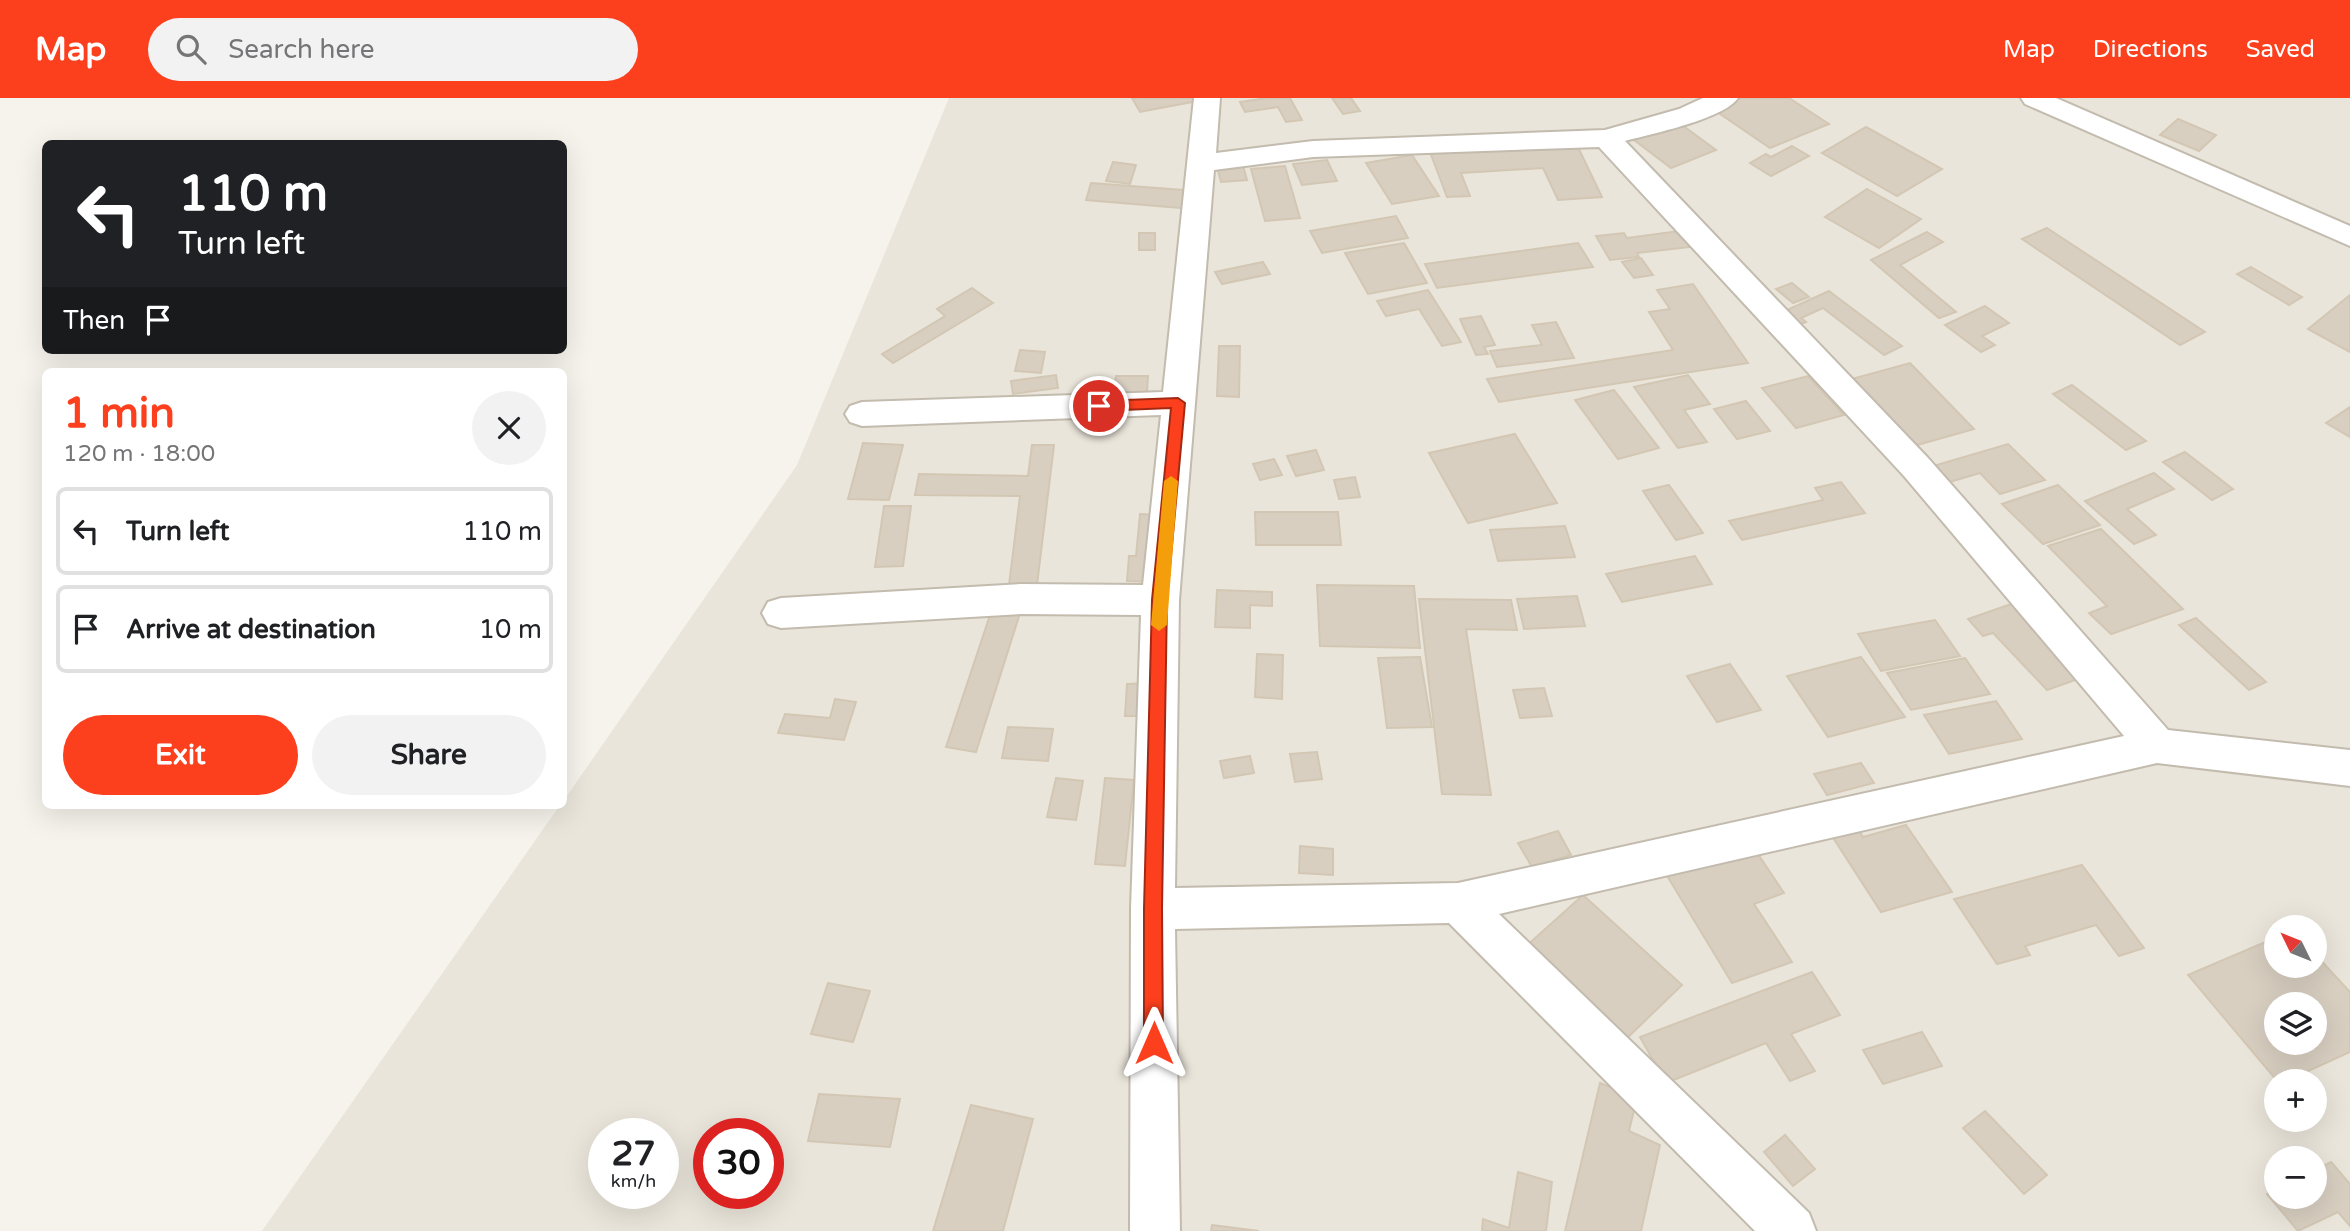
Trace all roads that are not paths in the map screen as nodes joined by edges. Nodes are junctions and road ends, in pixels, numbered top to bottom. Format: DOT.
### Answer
graph roads {
  1 [pos="1207,98"];
  2 [pos="1725,98"];
  3 [pos="2034,98"];
  4 [pos="1606,138"];
  5 [pos="1202,163"];
  6 [pos="2350,237"];
  7 [pos="1178,403"];
  8 [pos="862,414"];
  9 [pos="1160,600"];
  10 [pos="781,613"];
  11 [pos="2157,746"];
  12 [pos="2350,768"];
  13 [pos="1458,903"];
  14 [pos="1153,909"];
  15 [pos="1155,1231"];
  16 [pos="1791,1231"];
  1 -- 5 [label="street"];
  2 -- 4 [label="street"];
  3 -- 6 [label="street"];
  4 -- 5 [label="street"];
  4 -- 11 [label="street"];
  5 -- 7 [label="street"];
  7 -- 8 [label="street"];
  7 -- 9 [label="street"];
  9 -- 10 [label="street"];
  9 -- 14 [label="street"];
  11 -- 12 [label="street"];
  11 -- 13 [label="street"];
  13 -- 14 [label="street"];
  13 -- 16 [label="street"];
  14 -- 15 [label="street"];
}
